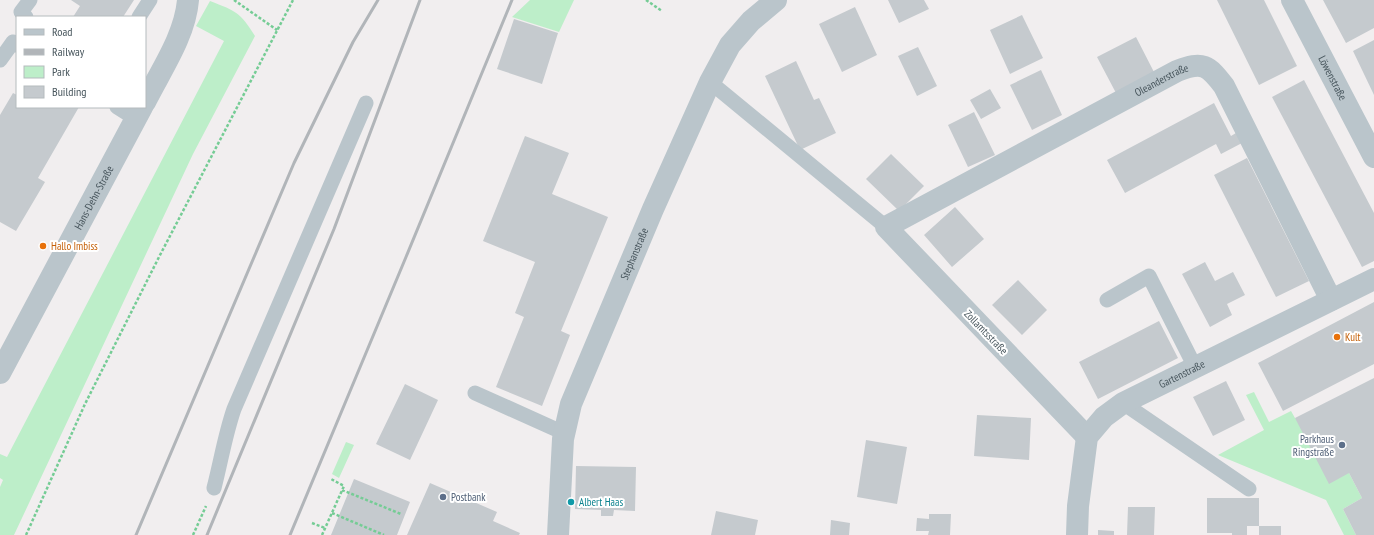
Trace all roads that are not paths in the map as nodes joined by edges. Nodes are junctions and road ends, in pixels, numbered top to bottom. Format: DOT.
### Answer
graph roads {
  1 [pos="30,0"];
  2 [pos="150,0"];
  3 [pos="188,0"];
  4 [pos="776,0"];
  5 [pos="1292,0"];
  6 [pos="25,16"];
  7 [pos="140,16"];
  8 [pos="16,44"];
  9 [pos="0,60"];
  10 [pos="710,82"];
  11 [pos="146,99"];
  12 [pos="366,103"];
  13 [pos="129,108"];
  14 [pos="141,109"];
  15 [pos="1374,157"];
  16 [pos="886,227"];
  17 [pos="1374,279"];
  18 [pos="1107,300"];
  19 [pos="1330,300"];
  20 [pos="1195,368"];
  21 [pos="0,373"];
  22 [pos="475,393"];
  23 [pos="1123,403"];
  24 [pos="564,432"];
  25 [pos="1087,437"];
  26 [pos="214,488"];
  27 [pos="1248,488"];
  28 [pos="558,535"];
  29 [pos="1077,535"];
  1 -- 6 [label="lane"];
  2 -- 7 [label="lane"];
  3 -- 11 [label="street, Hans-Dehn-Straße"];
  4 -- 10 [label="street, Stephanstraße"];
  5 -- 15 [label="street, Löwenstraße"];
  8 -- 9 [label="lane"];
  10 -- 16 [label="lane"];
  10 -- 24 [label="street, Stephanstraße"];
  12 -- 26 [label="lane"];
  13 -- 14 [label="lane"];
  14 -- 21 [label="street, Hans-Dehn-Straße"];
  16 -- 19 [label="street, Oleanderstraße"];
  16 -- 25 [label="street, Zollamtsstraße"];
  17 -- 19 [label="street, Gartenstraße"];
  18 -- 20 [label="lane"];
  19 -- 20 [label="street, Gartenstraße"];
  20 -- 23 [label="street, Gartenstraße"];
  22 -- 24 [label="lane"];
  23 -- 25 [label="street, Gartenstraße"];
  23 -- 27 [label="lane"];
  24 -- 28 [label="street, Stephanstraße"];
  25 -- 29 [label="street"];
}
